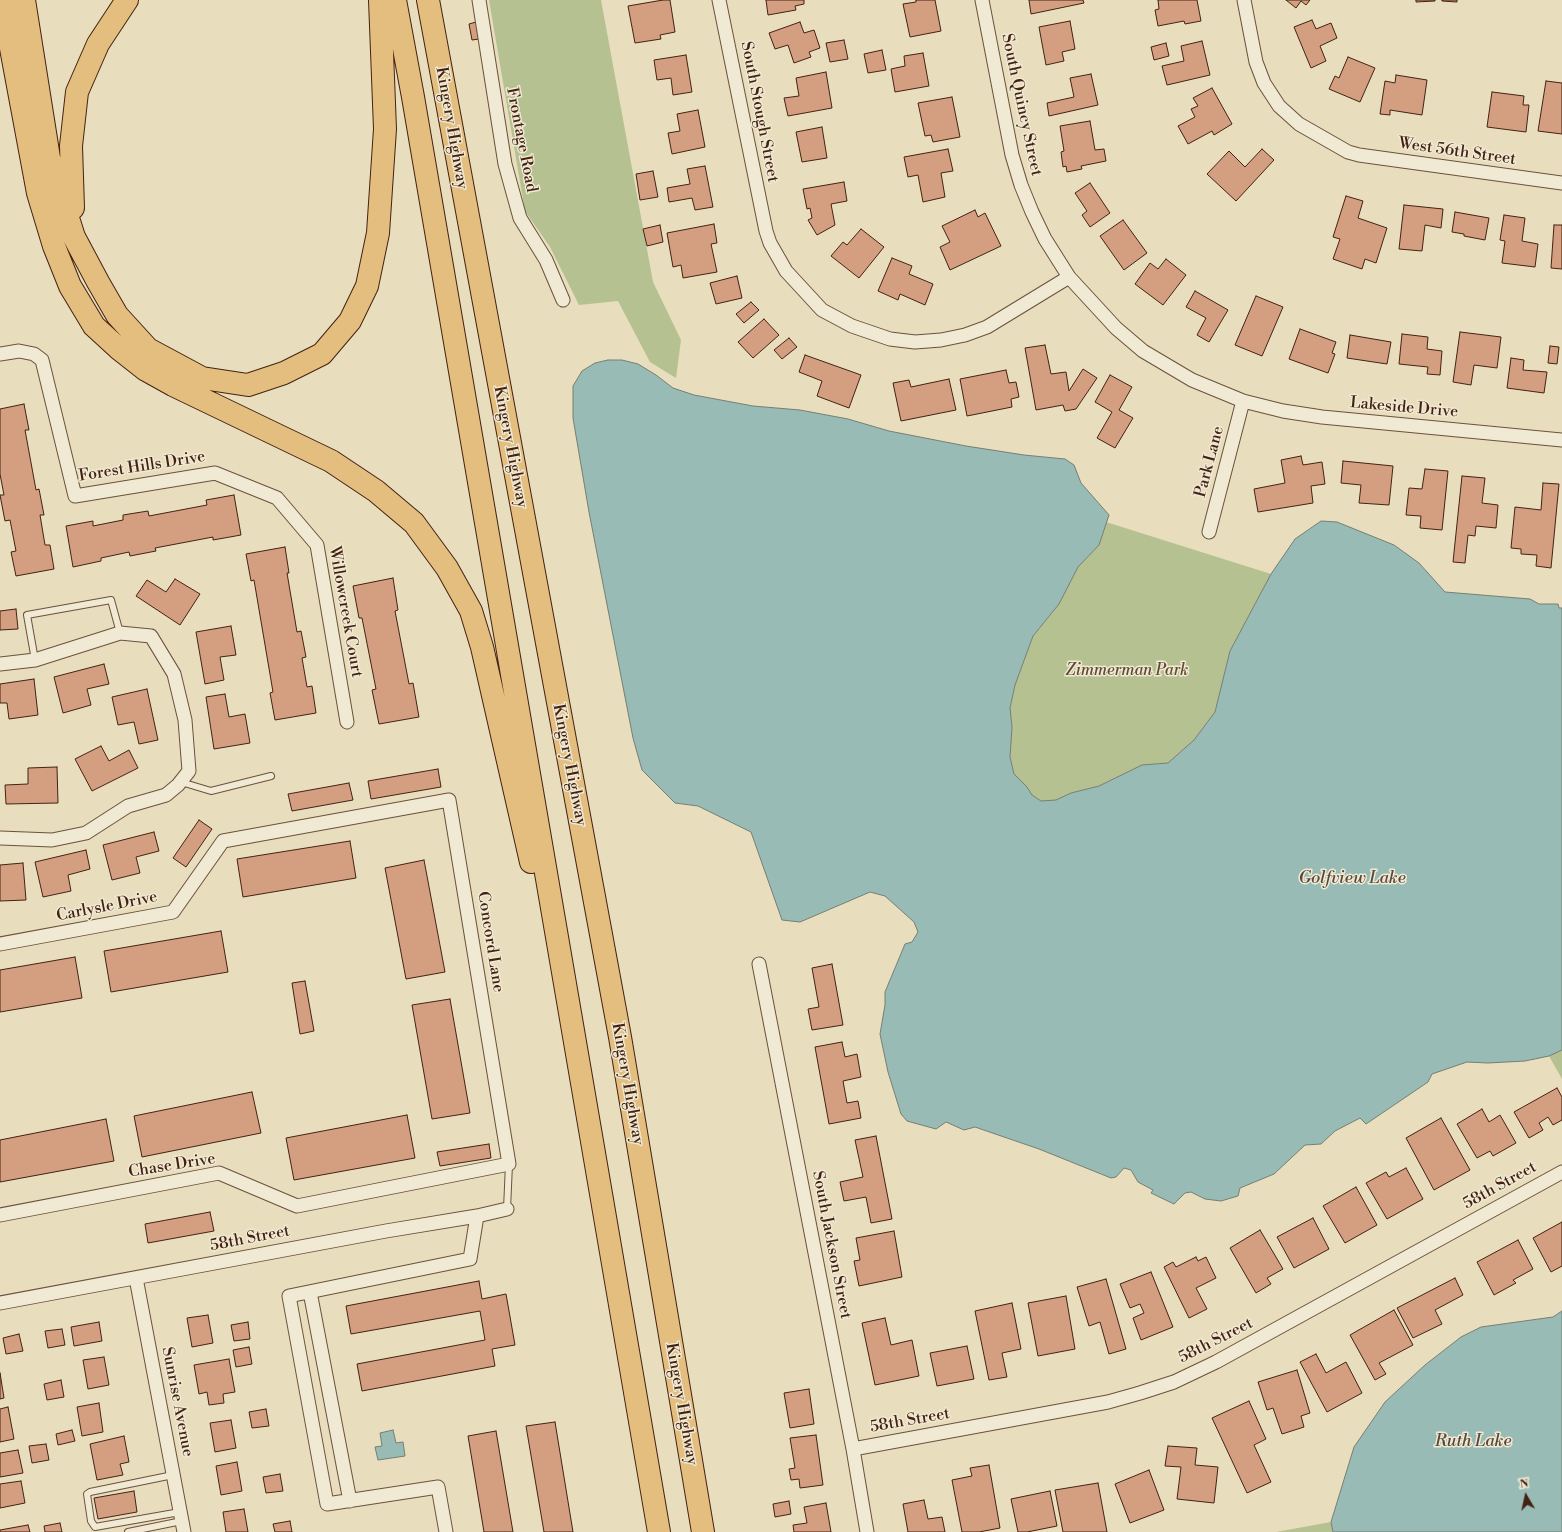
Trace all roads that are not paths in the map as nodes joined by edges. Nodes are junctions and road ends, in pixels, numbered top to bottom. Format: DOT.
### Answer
graph roads {
  1 [pos="2,0"];
  2 [pos="24,0"];
  3 [pos="127,0"];
  4 [pos="380,0"];
  5 [pos="395,0"];
  6 [pos="428,0"];
  7 [pos="479,0"];
  8 [pos="719,0"];
  9 [pos="982,0"];
  10 [pos="1244,0"];
  11 [pos="1562,183"];
  12 [pos="74,237"];
  13 [pos="1069,277"];
  14 [pos="563,300"];
  15 [pos="0,354"];
  16 [pos="1243,401"];
  17 [pos="1562,440"];
  18 [pos="277,498"];
  19 [pos="1209,532"];
  20 [pos="120,633"];
  21 [pos="35,660"];
  22 [pos="0,664"];
  23 [pos="347,722"];
  24 [pos="271,776"];
  25 [pos="181,782"];
  26 [pos="375,813"];
  27 [pos="0,838"];
  28 [pos="0,944"];
  29 [pos="759,964"];
  30 [pos="577,1046"];
  31 [pos="509,1164"];
  32 [pos="1562,1172"];
  33 [pos="507,1209"];
  34 [pos="0,1215"];
  35 [pos="477,1216"];
  36 [pos="136,1278"];
  37 [pos="310,1292"];
  38 [pos="0,1303"];
  39 [pos="852,1448"];
  40 [pos="173,1475"];
  41 [pos="350,1501"];
  42 [pos="182,1522"];
  43 [pos="128,1532"];
  44 [pos="446,1532"];
  45 [pos="659,1532"];
  46 [pos="703,1532"];
  47 [pos="867,1532"];
  1 -- 30 [label="highway"];
  2 -- 12 [label="highway"];
  3 -- 12 [label="highway"];
  4 -- 12 [label="highway"];
  5 -- 30 [label="highway, Kingery Highway"];
  6 -- 46 [label="highway, Kingery Highway"];
  7 -- 14 [label="street, Frontage Road"];
  8 -- 13 [label="street, South Stough Street"];
  9 -- 13 [label="street, South Quincy Street"];
  10 -- 11 [label="street, West 56th Street"];
  13 -- 16 [label="street, South Quincy Street"];
  15 -- 18 [label="street, Forest Hills Drive"];
  16 -- 17 [label="street, Lakeside Drive"];
  16 -- 19 [label="street, Park Lane"];
  18 -- 23 [label="street, Willowcreek Court"];
  20 -- 21 [label="street"];
  20 -- 21 [label="lane"];
  20 -- 25 [label="street"];
  21 -- 22 [label="street"];
  24 -- 25 [label="lane"];
  25 -- 27 [label="street"];
  26 -- 28 [label="street, Carlysle Drive"];
  26 -- 31 [label="street, Concord Lane"];
  29 -- 39 [label="street, South Jackson Street"];
  30 -- 45 [label="highway, Kingery Highway"];
  31 -- 33 [label="lane"];
  31 -- 34 [label="street, Chase Drive"];
  32 -- 39 [label="street, 58th Street"];
  33 -- 35 [label="street, 58th Street"];
  35 -- 36 [label="street, 58th Street"];
  35 -- 37 [label="street"];
  36 -- 38 [label="street, 58th Street"];
  36 -- 40 [label="street, Sunrise Avenue"];
  37 -- 41 [label="street"];
  37 -- 41 [label="street"];
  39 -- 47 [label="street, South Jackson Street"];
  40 -- 42 [label="street, Sunrise Avenue"];
  40 -- 42 [label="lane"];
  41 -- 44 [label="street"];
  42 -- 43 [label="lane"];
}
